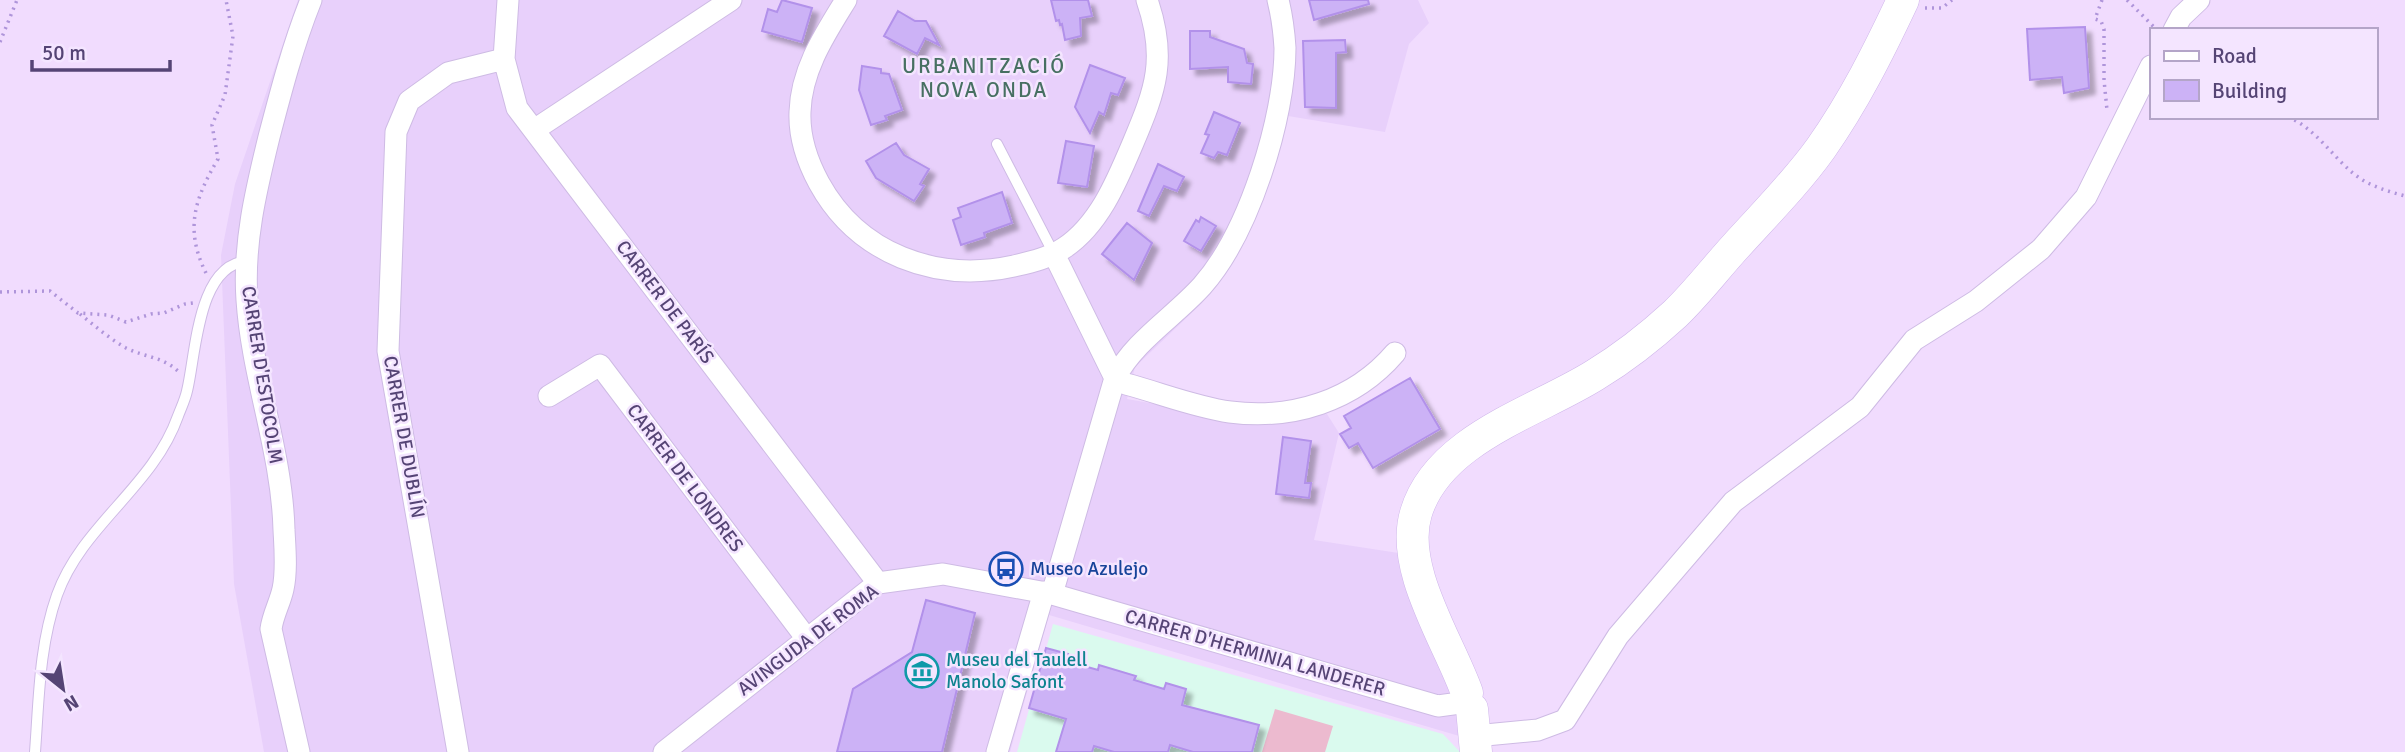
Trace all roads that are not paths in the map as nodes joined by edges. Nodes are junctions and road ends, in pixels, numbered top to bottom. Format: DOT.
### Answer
graph roads {
  1 [pos="311,0"];
  2 [pos="509,0"];
  3 [pos="731,0"];
  4 [pos="846,0"];
  5 [pos="1147,0"];
  6 [pos="1278,0"];
  7 [pos="2199,0"];
  8 [pos="1911,2"];
  9 [pos="2175,28"];
  10 [pos="504,59"];
  11 [pos="2150,68"];
  12 [pos="534,130"];
  13 [pos="998,144"];
  14 [pos="1054,254"];
  15 [pos="247,261"];
  16 [pos="1395,353"];
  17 [pos="1115,378"];
  18 [pos="549,397"];
  19 [pos="878,583"];
  20 [pos="1048,593"];
  21 [pos="807,639"];
  22 [pos="1470,719"];
  23 [pos="36,752"];
  24 [pos="299,752"];
  25 [pos="458,752"];
  26 [pos="664,752"];
  27 [pos="997,752"];
  1 -- 15 [label="street, CARRER D'ESTOCOLM"];
  2 -- 10 [label="street, CARRER DE PARÍS"];
  3 -- 12 [label="street"];
  4 -- 14 [label="street"];
  5 -- 14 [label="street"];
  6 -- 17 [label="street"];
  7 -- 9 [label="street"];
  8 -- 22 [label="main road"];
  10 -- 12 [label="street, CARRER DE PARÍS"];
  10 -- 25 [label="street, CARRER DE DUBLÍN"];
  11 -- 22 [label="street, CARRER D'HERMINIA LANDERER"];
  12 -- 19 [label="street, CARRER DE PARÍS"];
  13 -- 14 [label="lane"];
  14 -- 17 [label="street"];
  15 -- 23 [label="lane"];
  15 -- 24 [label="street, CARRER D'ESTOCOLM"];
  16 -- 17 [label="street"];
  17 -- 20 [label="street"];
  18 -- 21 [label="street, CARRER DE LONDRES"];
  19 -- 20 [label="street, AVINGUDA DE ROMA"];
  19 -- 21 [label="street, AVINGUDA DE ROMA"];
  20 -- 22 [label="street, CARRER D'HERMINIA LANDERER"];
  20 -- 27 [label="street"];
  21 -- 26 [label="street, AVINGUDA DE ROMA"];
}
